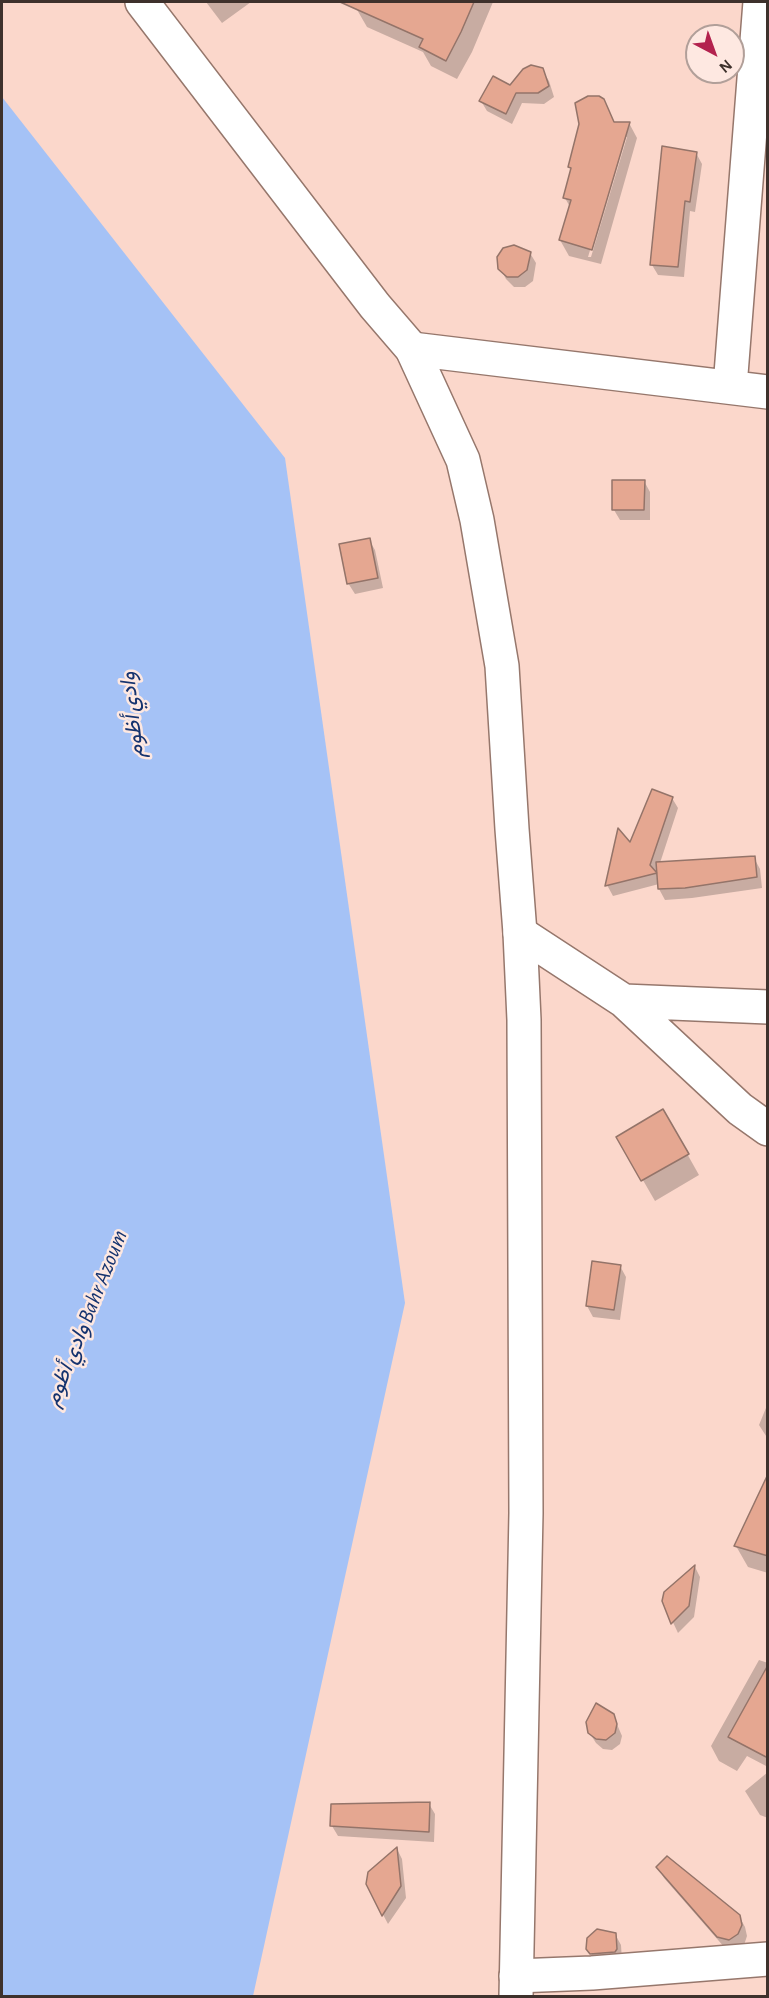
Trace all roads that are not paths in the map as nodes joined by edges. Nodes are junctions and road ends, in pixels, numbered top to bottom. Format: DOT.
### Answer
graph roads {
  1 [pos="142,2"];
  2 [pos="760,2"];
  3 [pos="412,349"];
  4 [pos="730,387"];
  5 [pos="768,392"];
  6 [pos="520,933"];
  7 [pos="624,1002"];
  8 [pos="768,1007"];
  9 [pos="768,1129"];
  10 [pos="768,1959"];
  11 [pos="516,1986"];
  1 -- 3 [label="main road"];
  2 -- 4 [label="main road"];
  3 -- 4 [label="main road"];
  3 -- 6 [label="main road"];
  4 -- 5 [label="main road"];
  6 -- 7 [label="main road"];
  6 -- 11 [label="main road"];
  7 -- 8 [label="main road"];
  7 -- 9 [label="main road"];
  10 -- 11 [label="main road"];
}
